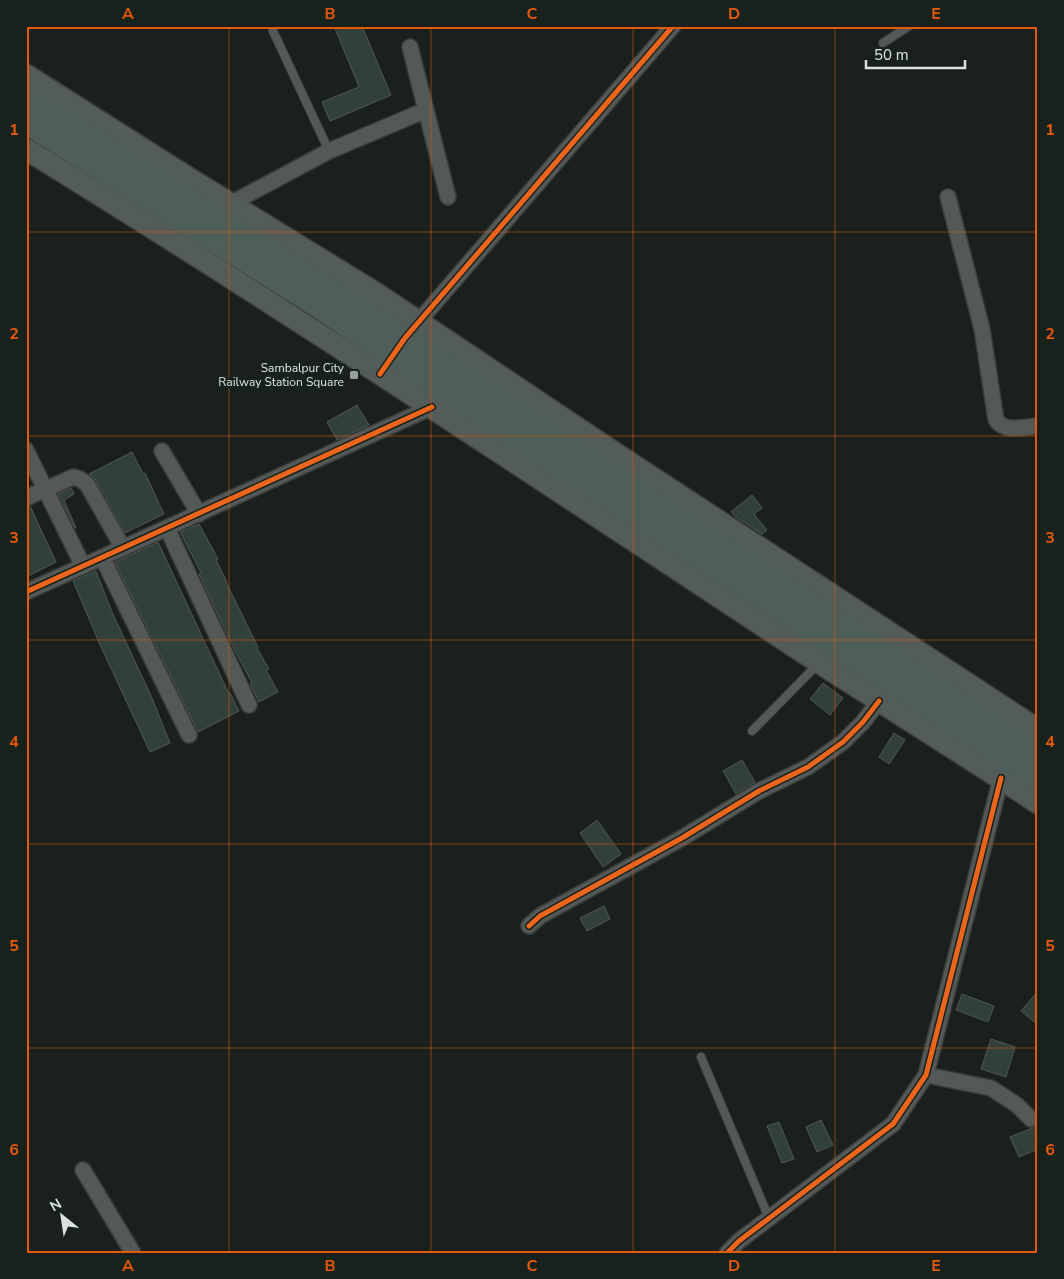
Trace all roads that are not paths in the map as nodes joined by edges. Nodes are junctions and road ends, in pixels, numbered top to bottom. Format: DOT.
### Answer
graph roads {
  1 [pos="673,26"];
  2 [pos="909,26"];
  3 [pos="273,31"];
  4 [pos="883,43"];
  5 [pos="410,47"];
  6 [pos="26,75"];
  7 [pos="26,100"];
  8 [pos="426,110"];
  9 [pos="26,121"];
  10 [pos="26,149"];
  11 [pos="329,151"];
  12 [pos="448,197"];
  13 [pos="948,197"];
  14 [pos="230,204"];
  15 [pos="399,347"];
  16 [pos="432,407"];
  17 [pos="1038,426"];
  18 [pos="26,450"];
  19 [pos="162,451"];
  20 [pos="45,489"];
  21 [pos="26,498"];
  22 [pos="199,514"];
  23 [pos="167,528"];
  24 [pos="123,548"];
  25 [pos="102,557"];
  26 [pos="83,566"];
  27 [pos="26,592"];
  28 [pos="820,662"];
  29 [pos="879,700"];
  30 [pos="249,704"];
  31 [pos="752,731"];
  32 [pos="189,735"];
  33 [pos="1037,737"];
  34 [pos="1001,778"];
  35 [pos="1038,778"];
  36 [pos="1038,803"];
  37 [pos="529,926"];
  38 [pos="702,1058"];
  39 [pos="926,1075"];
  40 [pos="1031,1119"];
  41 [pos="83,1170"];
  42 [pos="769,1218"];
  43 [pos="133,1253"];
  44 [pos="727,1253"];
  1 -- 15 [label="street"];
  2 -- 4 [label="lane"];
  3 -- 11 [label="lane"];
  5 -- 8 [label="street"];
  6 -- 14 [label="main road"];
  7 -- 15 [label="highway"];
  8 -- 11 [label="street"];
  8 -- 12 [label="street"];
  9 -- 15 [label="highway"];
  10 -- 15 [label="main road"];
  11 -- 14 [label="street"];
  13 -- 17 [label="street"];
  14 -- 15 [label="main road"];
  15 -- 16 [label="main road"];
  15 -- 33 [label="highway"];
  15 -- 35 [label="highway"];
  16 -- 22 [label="street"];
  16 -- 28 [label="main road"];
  18 -- 20 [label="street"];
  19 -- 22 [label="street"];
  20 -- 21 [label="street"];
  20 -- 24 [label="street"];
  20 -- 26 [label="street"];
  22 -- 23 [label="street"];
  23 -- 24 [label="street"];
  23 -- 30 [label="street"];
  24 -- 25 [label="street"];
  25 -- 26 [label="street"];
  25 -- 32 [label="street"];
  26 -- 27 [label="street"];
  28 -- 29 [label="main road"];
  28 -- 31 [label="lane"];
  29 -- 34 [label="main road"];
  29 -- 37 [label="street"];
  34 -- 36 [label="main road"];
  34 -- 39 [label="street"];
  38 -- 42 [label="lane"];
  39 -- 40 [label="street"];
  39 -- 42 [label="street"];
  41 -- 43 [label="street"];
  42 -- 44 [label="street"];
}
